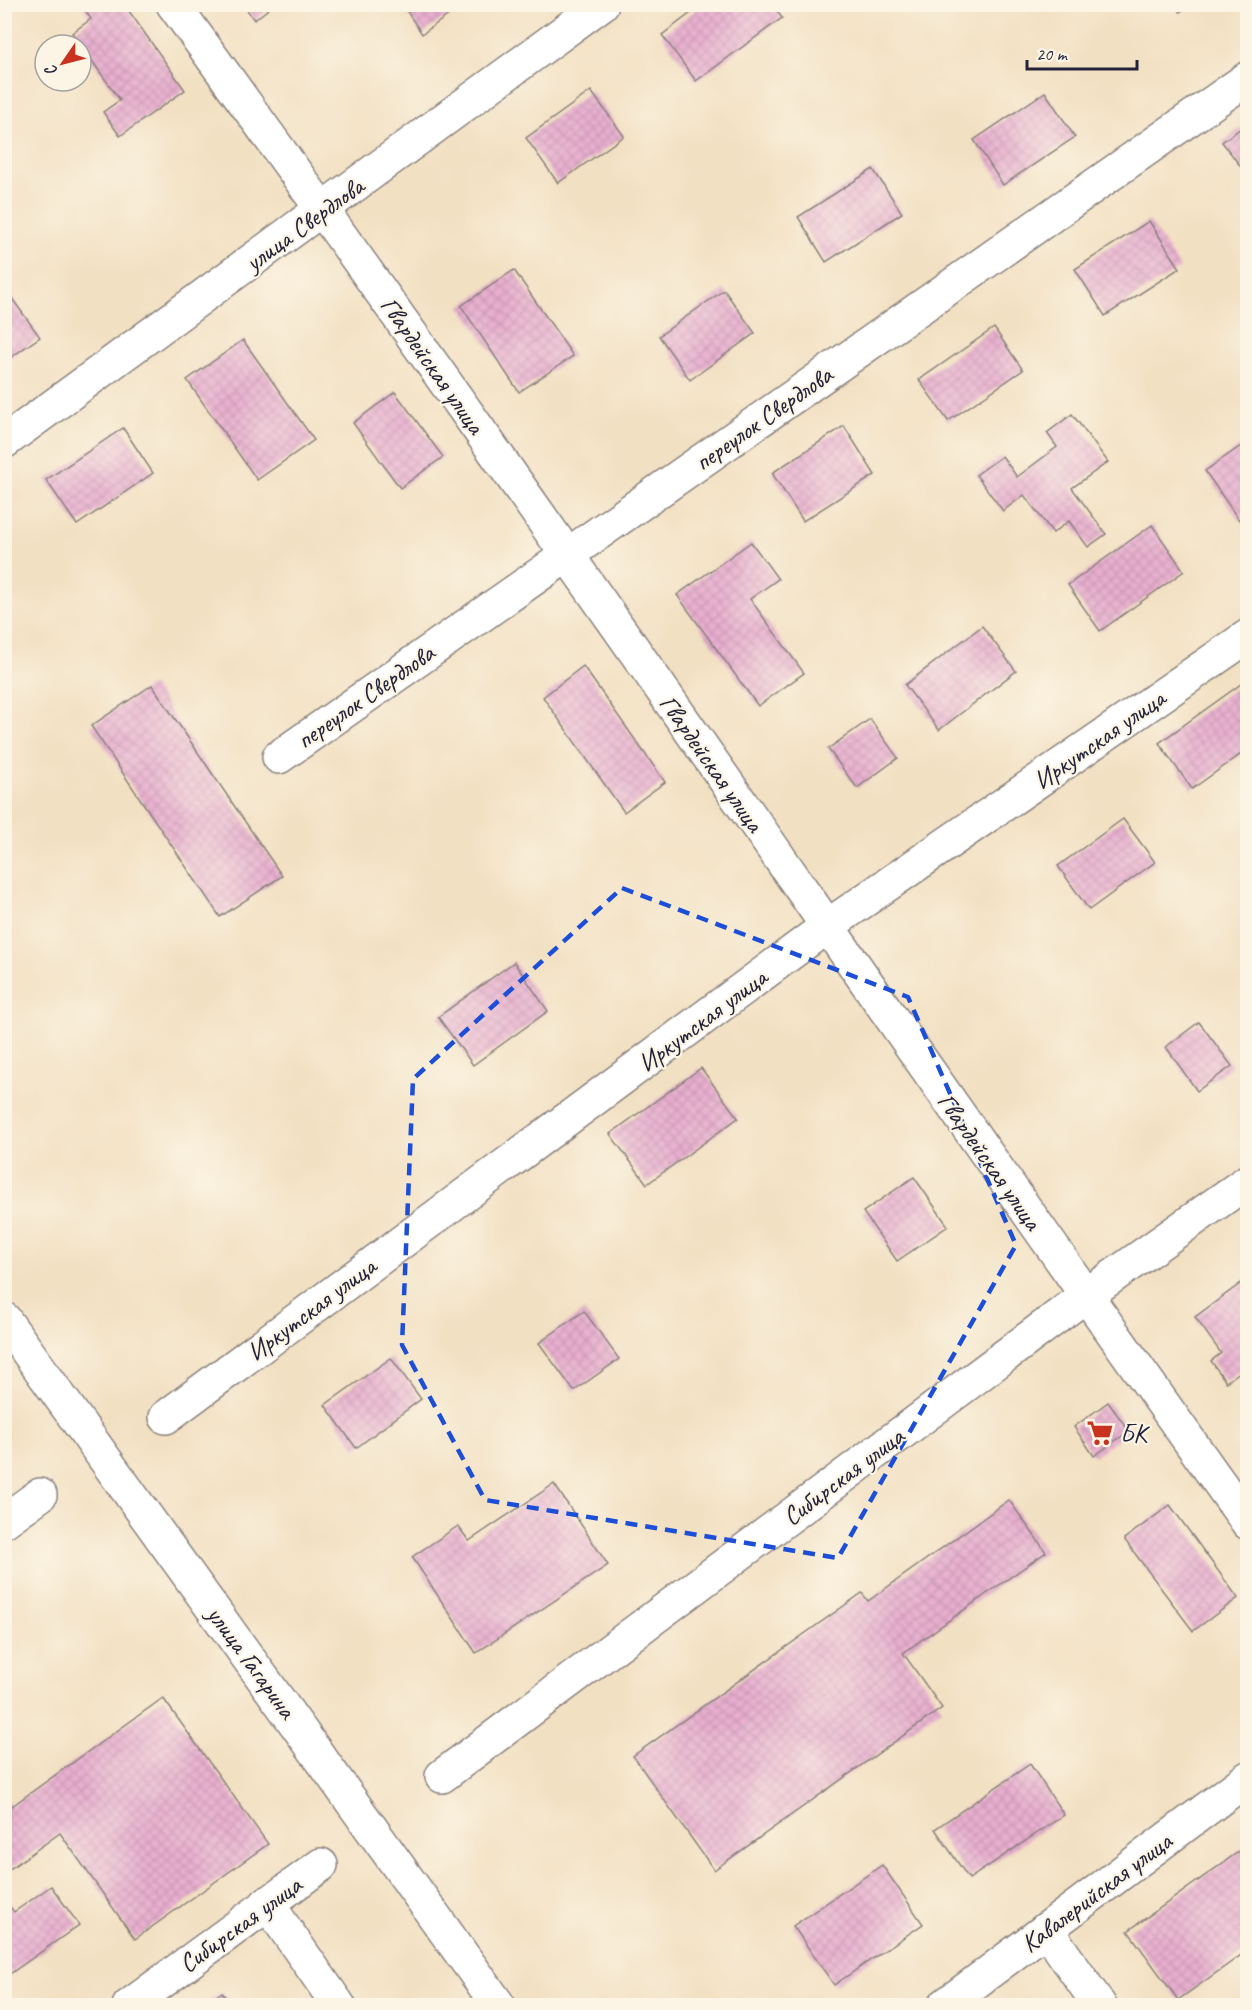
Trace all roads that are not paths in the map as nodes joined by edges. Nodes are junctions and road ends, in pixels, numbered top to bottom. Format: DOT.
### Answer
graph roads {
  1 [pos="173,4"];
  2 [pos="602,4"];
  3 [pos="1248,78"];
  4 [pos="324,210"];
  5 [pos="4,442"];
  6 [pos="568,555"];
  7 [pos="1248,636"];
  8 [pos="279,757"];
  9 [pos="826,927"];
  10 [pos="1248,1181"];
  11 [pos="1085,1296"];
  12 [pos="4,1319"];
  13 [pos="166,1417"];
  14 [pos="40,1495"];
  15 [pos="4,1521"];
  16 [pos="1248,1523"];
  17 [pos="442,1776"];
  18 [pos="1248,1778"];
  19 [pos="321,1865"];
  20 [pos="267,1903"];
  21 [pos="1046,1929"];
  22 [pos="129,2006"];
  23 [pos="339,2006"];
  24 [pos="499,2006"];
  25 [pos="944,2006"];
  26 [pos="1100,2006"];
  1 -- 4 [label="street, Гвардейская улица"];
  2 -- 4 [label="street, улица Свердлова"];
  3 -- 6 [label="street, переулок Свердлова"];
  4 -- 5 [label="street, улица Свердлова"];
  4 -- 6 [label="street, Гвардейская улица"];
  6 -- 8 [label="street, переулок Свердлова"];
  6 -- 9 [label="street, Гвардейская улица"];
  7 -- 9 [label="street, Иркутская улица"];
  9 -- 11 [label="street, Гвардейская улица"];
  9 -- 13 [label="street, Иркутская улица"];
  10 -- 11 [label="street, Сибирская улица"];
  11 -- 16 [label="street, Гвардейская улица"];
  11 -- 17 [label="street, Сибирская улица"];
  12 -- 24 [label="street, улица Гагарина"];
  14 -- 15 [label="street"];
  18 -- 21 [label="street, Кавалерийская улица"];
  19 -- 20 [label="street, Сибирская улица"];
  20 -- 22 [label="street, Сибирская улица"];
  20 -- 23 [label="street"];
  21 -- 25 [label="street, Кавалерийская улица"];
  21 -- 26 [label="street"];
}
